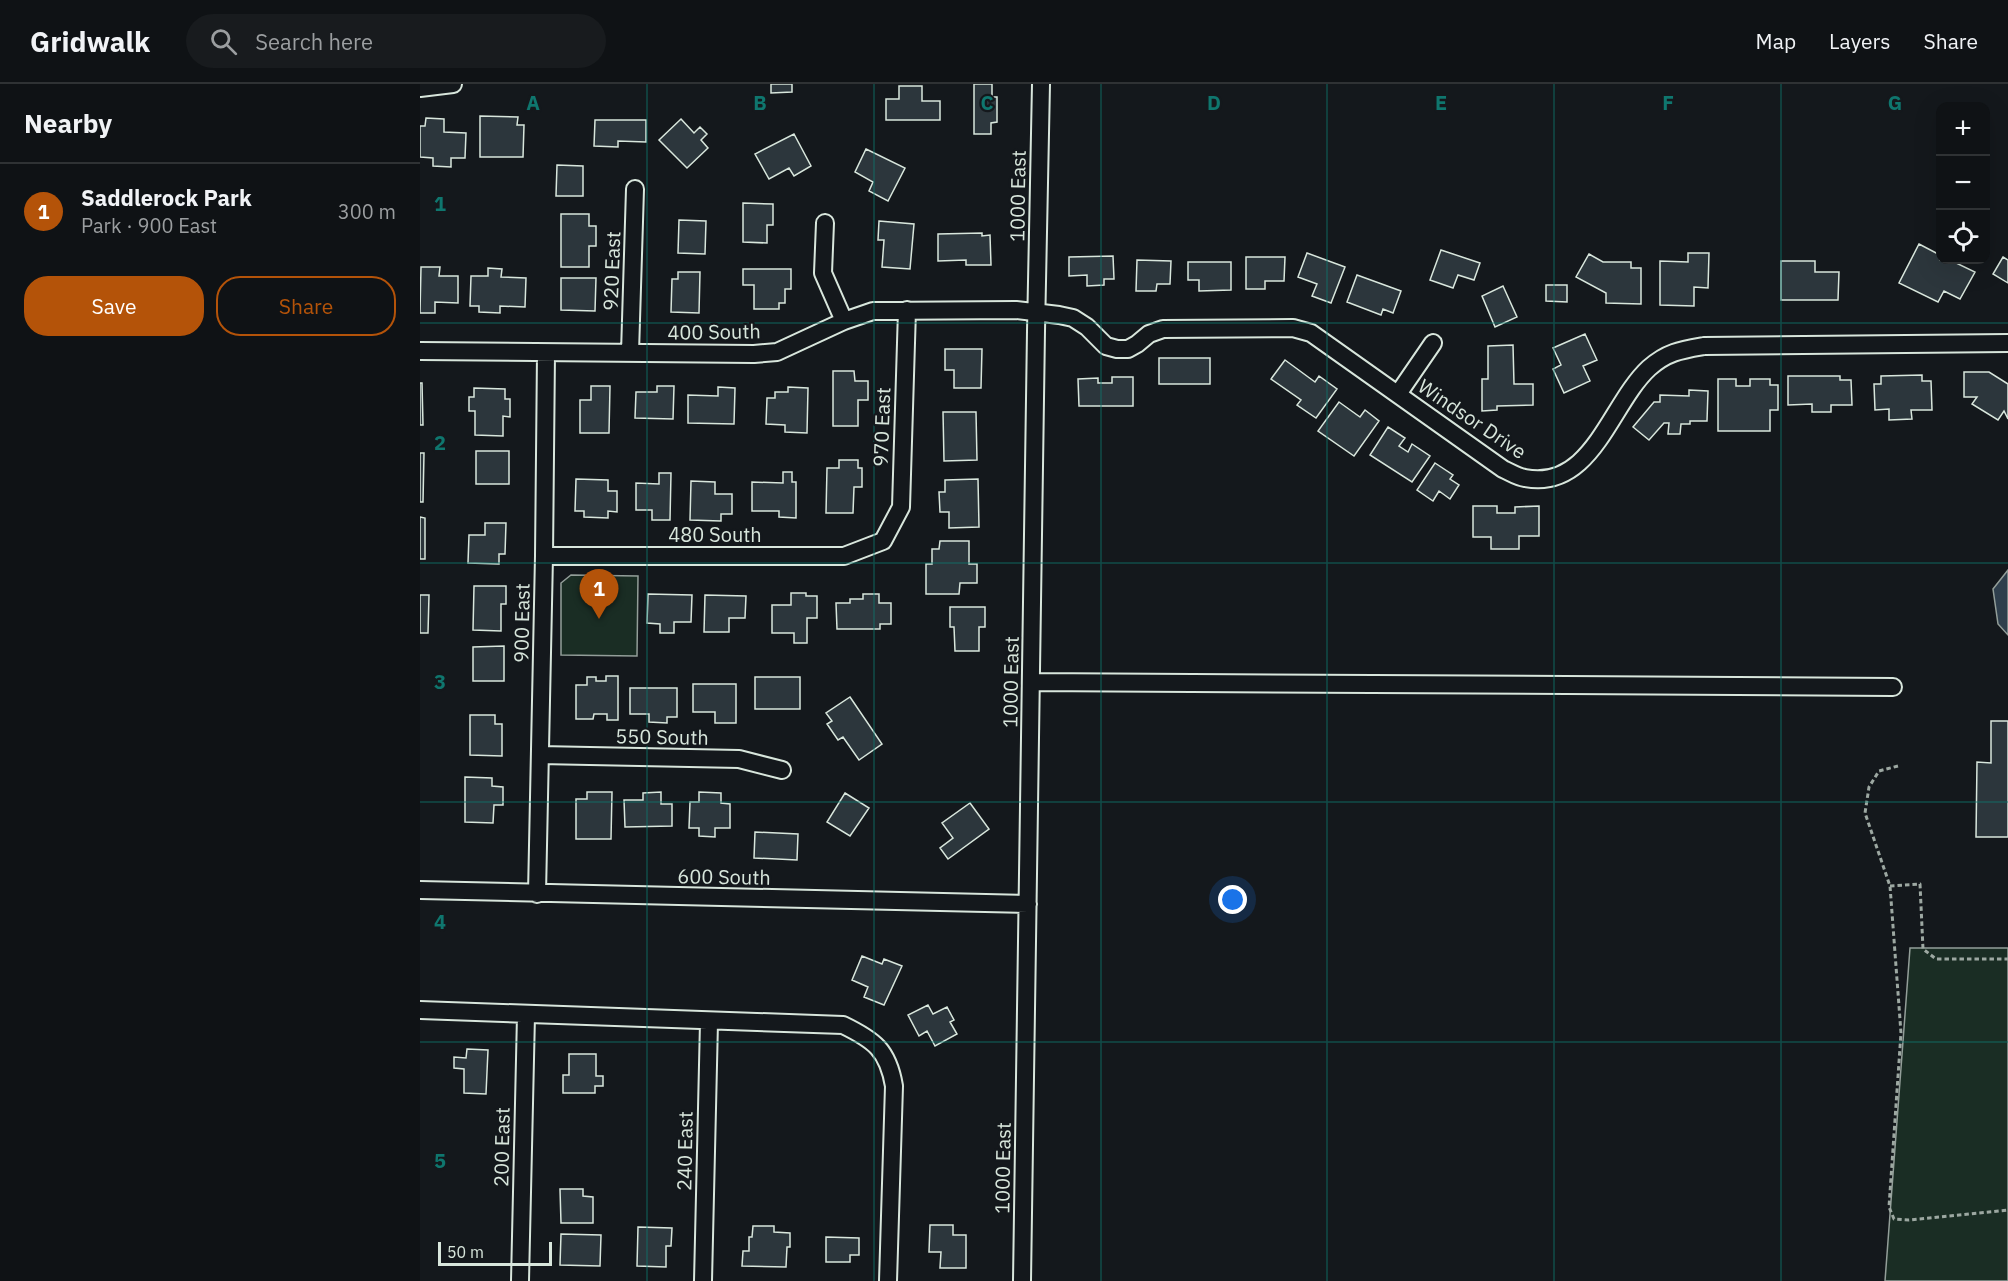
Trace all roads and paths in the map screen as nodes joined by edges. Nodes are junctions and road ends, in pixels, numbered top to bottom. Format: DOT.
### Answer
graph roads {
  1 [pos="453,84"];
  2 [pos="1041,84"];
  3 [pos="420,88"];
  4 [pos="635,189"];
  5 [pos="825,223"];
  6 [pos="907,310"];
  7 [pos="1036,312"];
  8 [pos="844,321"];
  9 [pos="1434,343"];
  10 [pos="2008,343"];
  11 [pos="420,351"];
  12 [pos="546,353"];
  13 [pos="630,353"];
  14 [pos="1398,394"];
  15 [pos="883,541"];
  16 [pos="544,556"];
  17 [pos="1032,682"];
  18 [pos="1893,687"];
  19 [pos="540,755"];
  20 [pos="1898,766"];
  21 [pos="782,770"];
  22 [pos="1890,886"];
  23 [pos="420,890"];
  24 [pos="537,894"];
  25 [pos="1028,904"];
  26 [pos="2008,959"];
  27 [pos="420,1010"];
  28 [pos="526,1015"];
  29 [pos="709,1022"];
  30 [pos="2008,1210"];
  31 [pos="520,1281"];
  32 [pos="704,1281"];
  33 [pos="888,1281"];
  34 [pos="1022,1281"];
  1 -- 3 [label="street"];
  2 -- 7 [label="street, 1000 East"];
  4 -- 13 [label="street, 920 East"];
  5 -- 8 [label="street"];
  6 -- 7 [label="street, 400 South"];
  6 -- 8 [label="street, 400 South"];
  6 -- 15 [label="street, 970 East"];
  7 -- 14 [label="street, Windsor Drive"];
  7 -- 17 [label="street, 1000 East"];
  8 -- 13 [label="street, 400 South"];
  9 -- 14 [label="street"];
  10 -- 14 [label="street, Windsor Drive"];
  11 -- 12 [label="street, 400 South"];
  12 -- 13 [label="street, 400 South"];
  12 -- 16 [label="street, 900 East"];
  15 -- 16 [label="street, 480 South"];
  16 -- 19 [label="street, 900 East"];
  17 -- 18 [label="street"];
  17 -- 25 [label="street, 1000 East"];
  19 -- 21 [label="street, 550 South"];
  19 -- 24 [label="street, 900 East"];
  20 -- 22 [label="path"];
  22 -- 26 [label="path"];
  22 -- 30 [label="path"];
  23 -- 24 [label="street, 600 South"];
  24 -- 25 [label="street, 600 South"];
  25 -- 34 [label="street, 1000 East"];
  27 -- 28 [label="street"];
  28 -- 29 [label="street"];
  28 -- 31 [label="street, 200 East"];
  29 -- 32 [label="street, 240 East"];
  29 -- 33 [label="street"];
}
